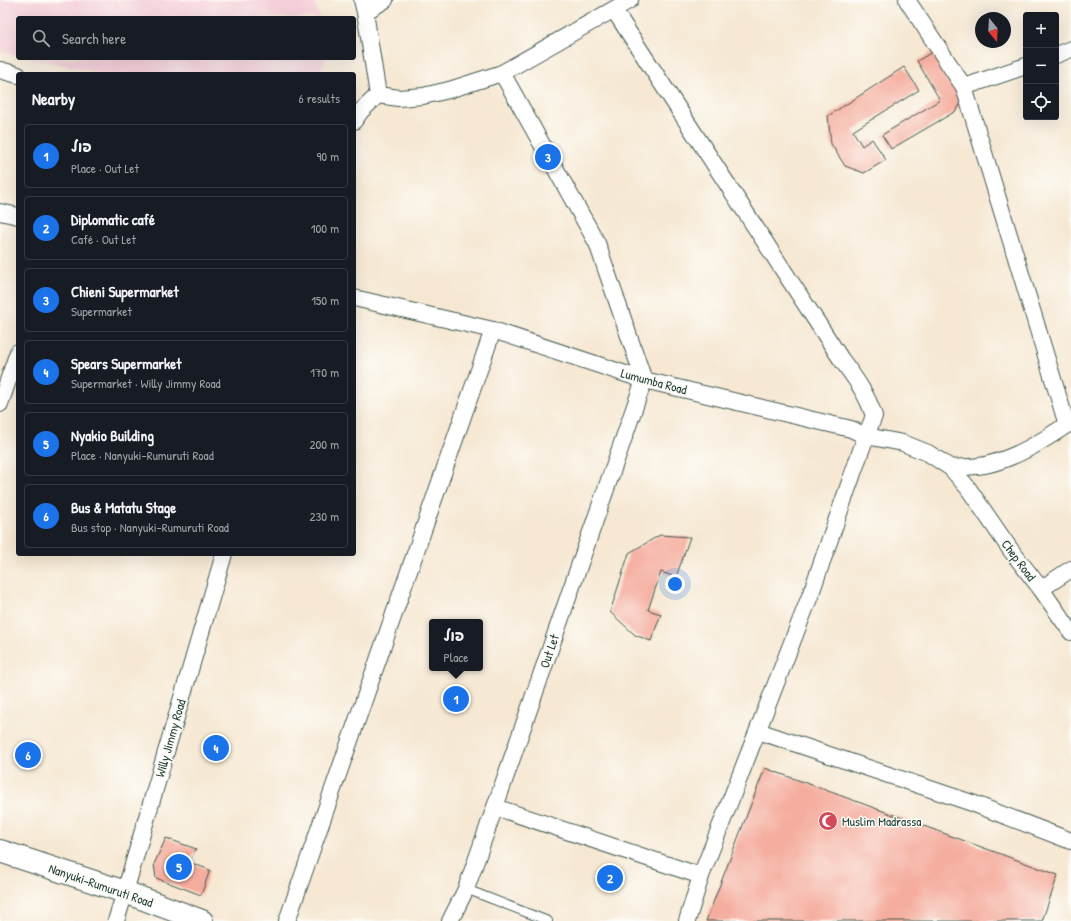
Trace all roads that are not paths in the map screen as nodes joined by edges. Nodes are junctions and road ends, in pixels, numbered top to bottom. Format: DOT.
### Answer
graph roads {
  1 [pos="385,0"];
  2 [pos="630,0"];
  3 [pos="907,0"];
  4 [pos="364,6"];
  5 [pos="614,10"];
  6 [pos="1071,49"];
  7 [pos="1059,54"];
  8 [pos="1023,67"];
  9 [pos="0,70"];
  10 [pos="502,73"];
  11 [pos="16,74"];
  12 [pos="964,87"];
  13 [pos="378,95"];
  14 [pos="356,117"];
  15 [pos="0,212"];
  16 [pos="16,216"];
  17 [pos="356,298"];
  18 [pos="493,330"];
  19 [pos="16,358"];
  20 [pos="644,380"];
  21 [pos="0,404"];
  22 [pos="1069,424"];
  23 [pos="866,436"];
  24 [pos="951,468"];
  25 [pos="968,488"];
  26 [pos="223,556"];
  27 [pos="1071,569"];
  28 [pos="1041,589"];
  29 [pos="1071,632"];
  30 [pos="758,731"];
  31 [pos="495,807"];
  32 [pos="1071,841"];
  33 [pos="0,851"];
  34 [pos="701,876"];
  35 [pos="466,889"];
  36 [pos="125,892"];
  37 [pos="116,921"];
  38 [pos="202,921"];
  39 [pos="287,921"];
  40 [pos="450,921"];
  41 [pos="548,921"];
  42 [pos="687,921"];
  1 -- 4 [label="street"];
  2 -- 5 [label="street"];
  3 -- 12 [label="street"];
  4 -- 13 [label="street"];
  5 -- 10 [label="street"];
  5 -- 23 [label="street"];
  6 -- 7 [label="street"];
  8 -- 12 [label="street"];
  9 -- 11 [label="street"];
  10 -- 13 [label="street"];
  10 -- 20 [label="street"];
  12 -- 22 [label="street"];
  13 -- 14 [label="street"];
  15 -- 16 [label="street"];
  17 -- 18 [label="street, Lumumba Road"];
  18 -- 20 [label="street, Lumumba Road"];
  18 -- 39 [label="street"];
  19 -- 21 [label="street"];
  20 -- 23 [label="street, Lumumba Road"];
  20 -- 31 [label="street, Out Let"];
  22 -- 24 [label="street"];
  23 -- 24 [label="street, Lumumba Road"];
  23 -- 30 [label="street"];
  24 -- 25 [label="street, Lumumba Road"];
  25 -- 28 [label="street, Chep Road"];
  26 -- 36 [label="street, Willy Jimmy Road"];
  27 -- 28 [label="street"];
  28 -- 29 [label="street, Chep Road"];
  30 -- 32 [label="street"];
  30 -- 34 [label="street"];
  31 -- 34 [label="street"];
  31 -- 35 [label="street, Out Let"];
  33 -- 36 [label="main road, Nanyuki-Rumuruti Road"];
  34 -- 42 [label="street"];
  35 -- 40 [label="street, Out Let"];
  35 -- 41 [label="lane"];
  36 -- 37 [label="street, Willy Jimmy Road"];
  36 -- 38 [label="main road, Nanyuki-Rumuruti Road"];
}
